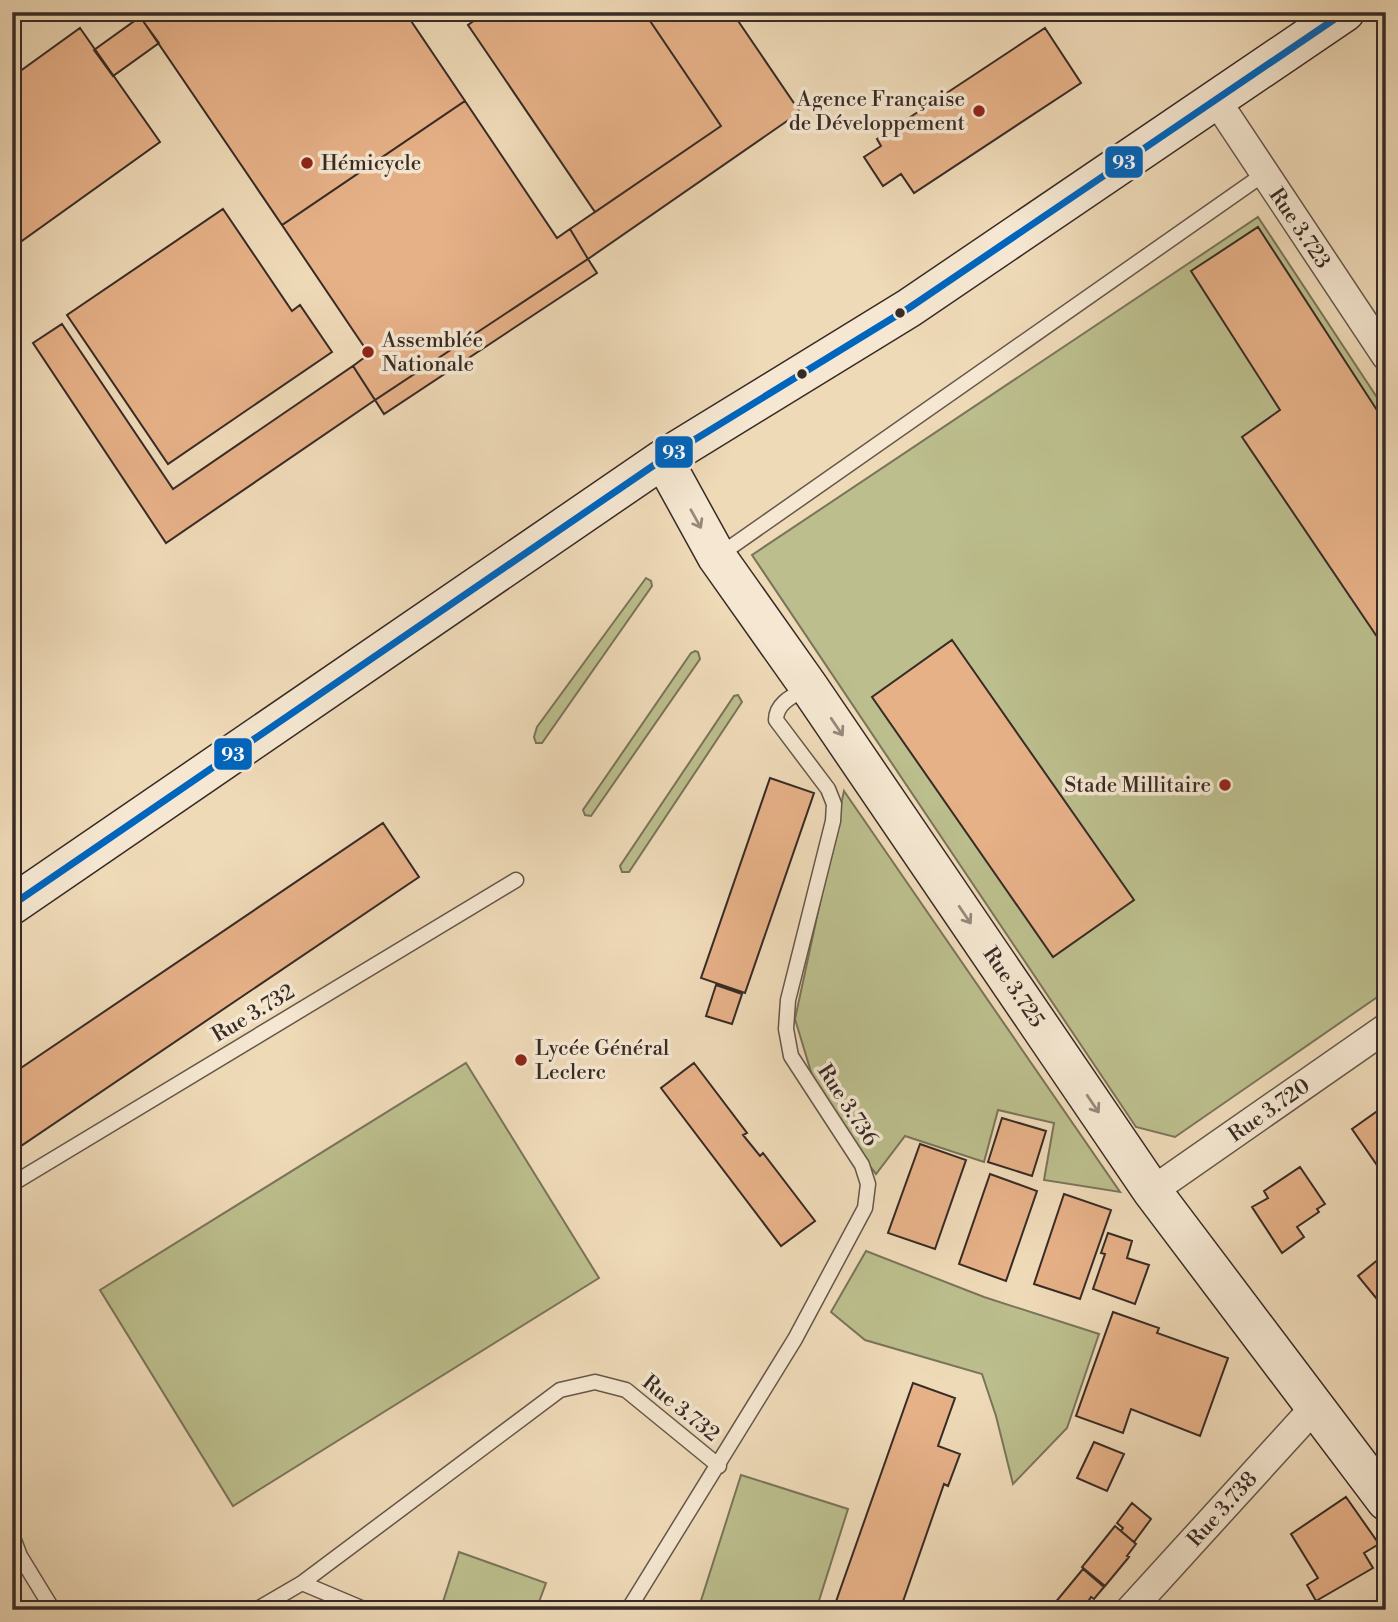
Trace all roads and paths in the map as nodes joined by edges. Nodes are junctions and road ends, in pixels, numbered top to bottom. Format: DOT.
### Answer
graph roads {
  1 [pos="1345,12"];
  2 [pos="1216,100"];
  3 [pos="1264,174"];
  4 [pos="1386,356"];
  5 [pos="663,459"];
  6 [pos="717,556"];
  7 [pos="809,687"];
  8 [pos="516,880"];
  9 [pos="12,905"];
  10 [pos="1386,1028"];
  11 [pos="12,1184"];
  12 [pos="1152,1191"];
  13 [pos="1314,1408"];
  14 [pos="719,1466"];
  15 [pos="1380,1482"];
  16 [pos="12,1535"];
  17 [pos="302,1583"];
  18 [pos="53,1610"];
  19 [pos="256,1610"];
  20 [pos="366,1610"];
  21 [pos="628,1610"];
  22 [pos="1130,1610"];
  1 -- 2 [label="main road"];
  2 -- 3 [label="street, Rue 3.723"];
  2 -- 5 [label="main road"];
  3 -- 4 [label="street, Rue 3.723"];
  3 -- 6 [label="lane"];
  5 -- 6 [label="main road, Rue 3.725, one-way"];
  5 -- 9 [label="main road"];
  6 -- 7 [label="main road, Rue 3.725"];
  7 -- 12 [label="main road, Rue 3.725, one-way"];
  7 -- 14 [label="lane, Rue 3.736"];
  8 -- 11 [label="lane, Rue 3.732"];
  10 -- 12 [label="street, Rue 3.720"];
  12 -- 13 [label="main road, Rue 3.725"];
  13 -- 15 [label="main road, Rue 3.725"];
  13 -- 22 [label="street, Rue 3.738"];
  14 -- 17 [label="lane, Rue 3.732"];
  14 -- 21 [label="lane, Rue 3.736"];
  16 -- 18 [label="lane"];
  17 -- 19 [label="lane, Rue 3.732"];
  17 -- 20 [label="lane"];
}
